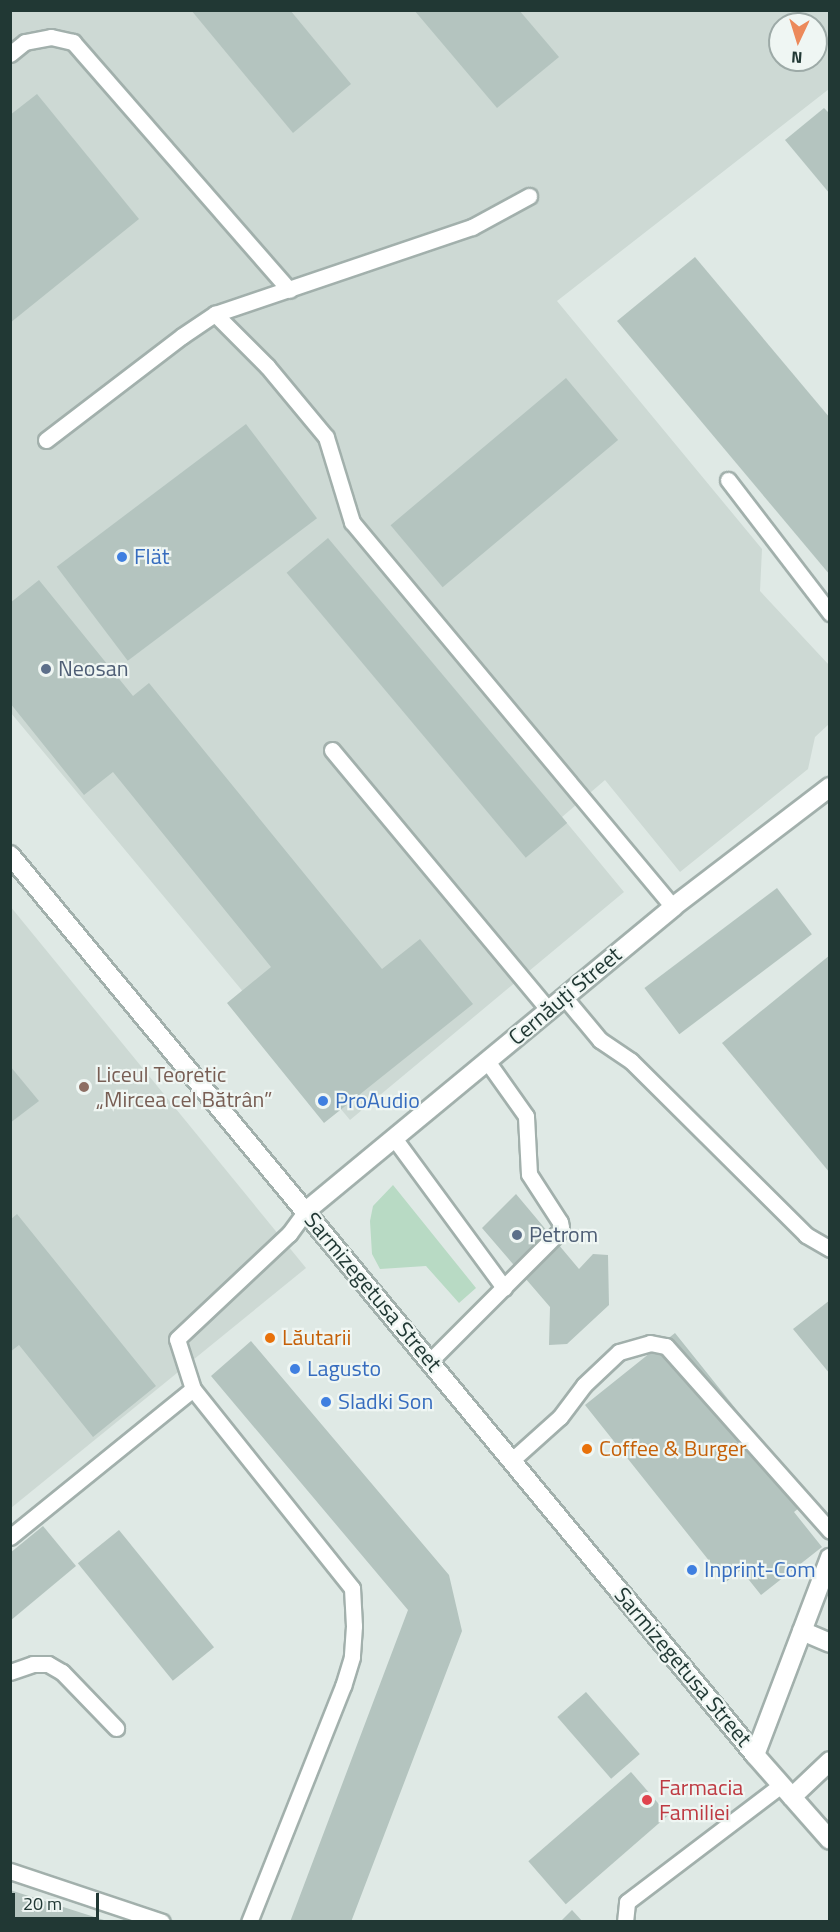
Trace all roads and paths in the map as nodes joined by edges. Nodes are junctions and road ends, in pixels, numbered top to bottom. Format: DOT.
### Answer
graph roads {
  1 [pos="10,54"];
  2 [pos="529,196"];
  3 [pos="289,290"];
  4 [pos="215,314"];
  5 [pos="46,440"];
  6 [pos="728,480"];
  7 [pos="830,613"];
  8 [pos="332,750"];
  9 [pos="830,787"];
  10 [pos="10,855"];
  11 [pos="673,907"];
  12 [pos="565,998"];
  13 [pos="549,1010"];
  14 [pos="487,1061"];
  15 [pos="394,1138"];
  16 [pos="306,1211"];
  17 [pos="830,1249"];
  18 [pos="504,1288"];
  19 [pos="430,1361"];
  20 [pos="193,1389"];
  21 [pos="512,1460"];
  22 [pos="830,1531"];
  23 [pos="10,1538"];
  24 [pos="830,1558"];
  25 [pos="802,1631"];
  26 [pos="830,1643"];
  27 [pos="10,1672"];
  28 [pos="116,1728"];
  29 [pos="755,1755"];
  30 [pos="830,1761"];
  31 [pos="787,1791"];
  32 [pos="830,1840"];
  33 [pos="10,1871"];
  34 [pos="162,1922"];
  35 [pos="249,1922"];
  36 [pos="625,1922"];
  1 -- 3 [label="lane"];
  2 -- 3 [label="lane"];
  3 -- 4 [label="lane"];
  4 -- 5 [label="lane"];
  4 -- 11 [label="lane"];
  6 -- 7 [label="lane"];
  8 -- 13 [label="lane"];
  9 -- 11 [label="main road, Cernăuți Street"];
  10 -- 16 [label="main road, Sarmizegetusa Street"];
  11 -- 12 [label="main road, Cernăuți Street"];
  12 -- 13 [label="main road, Cernăuți Street"];
  12 -- 17 [label="lane"];
  13 -- 14 [label="main road, Cernăuți Street"];
  14 -- 15 [label="main road, Cernăuți Street"];
  14 -- 18 [label="lane"];
  15 -- 16 [label="main road, Cernăuți Street"];
  15 -- 18 [label="lane"];
  16 -- 19 [label="main road, Sarmizegetusa Street"];
  16 -- 20 [label="lane"];
  18 -- 19 [label="lane"];
  19 -- 21 [label="main road, Sarmizegetusa Street"];
  20 -- 23 [label="lane"];
  20 -- 35 [label="lane"];
  21 -- 22 [label="lane"];
  21 -- 29 [label="main road, Sarmizegetusa Street"];
  24 -- 25 [label="main road"];
  25 -- 26 [label="main road"];
  25 -- 29 [label="main road"];
  27 -- 28 [label="lane"];
  29 -- 31 [label="main road, Sarmizegetusa Street"];
  30 -- 31 [label="main road"];
  31 -- 32 [label="main road, Sarmizegetusa Street"];
  31 -- 36 [label="lane"];
  33 -- 34 [label="lane"];
}
